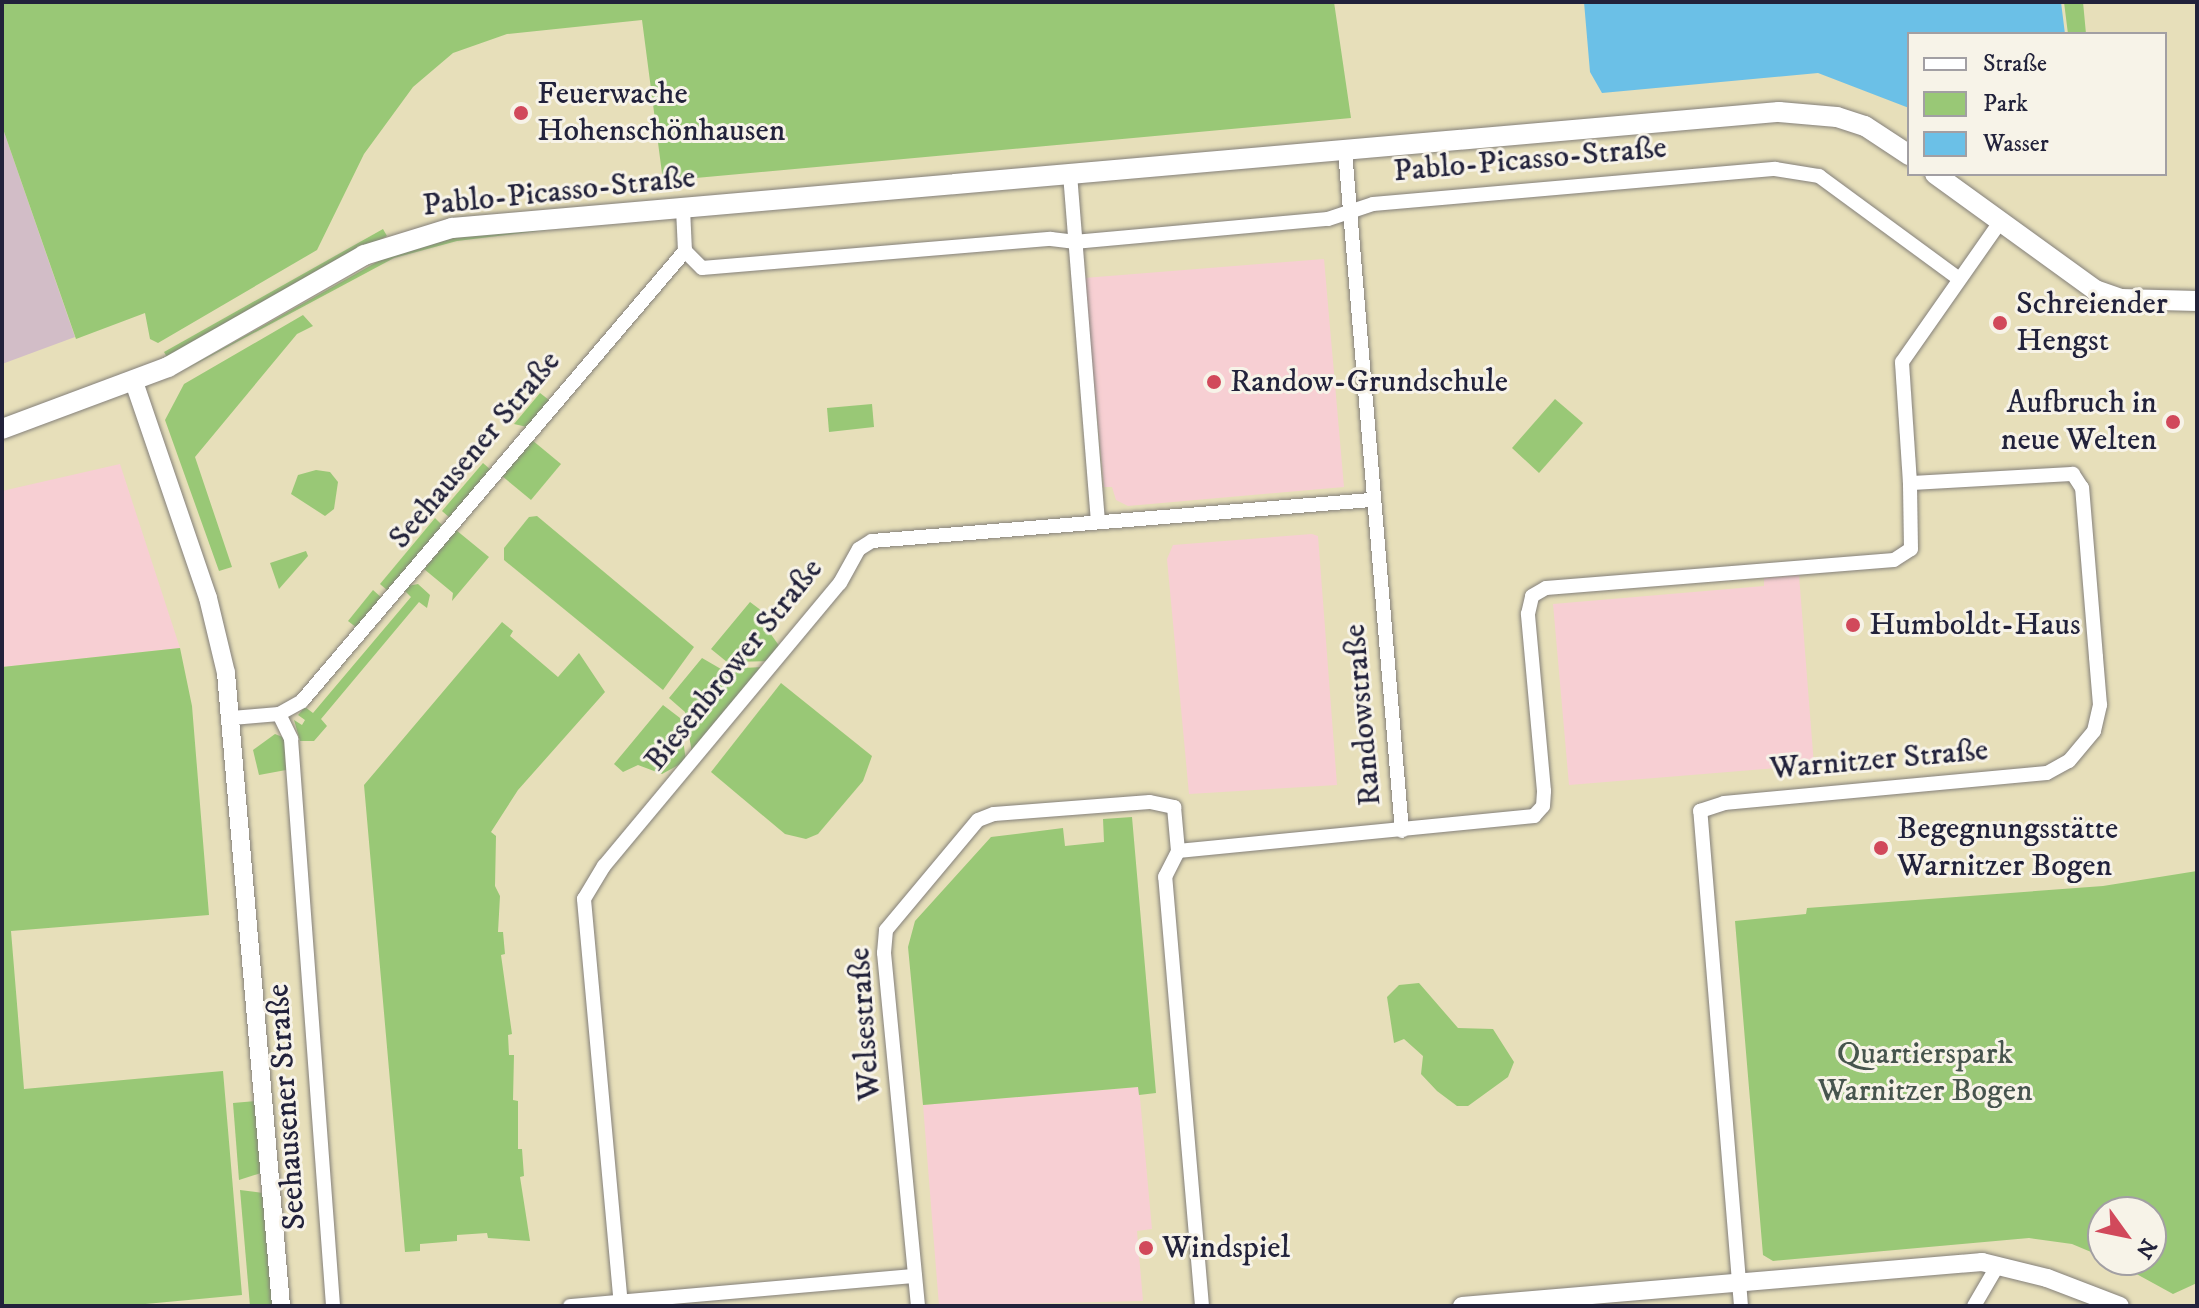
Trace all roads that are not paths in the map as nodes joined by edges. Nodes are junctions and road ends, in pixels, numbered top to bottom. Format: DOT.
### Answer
graph roads {
  1 [pos="1345,151"];
  2 [pos="1907,154"];
  3 [pos="1070,174"];
  4 [pos="1938,176"];
  5 [pos="683,208"];
  6 [pos="1349,213"];
  7 [pos="2000,222"];
  8 [pos="1074,242"];
  9 [pos="685,251"];
  10 [pos="1959,279"];
  11 [pos="2197,301"];
  12 [pos="134,382"];
  13 [pos="2,429"];
  14 [pos="1910,483"];
  15 [pos="1371,500"];
  16 [pos="1098,522"];
  17 [pos="279,714"];
  18 [pos="232,718"];
  19 [pos="1402,831"];
  20 [pos="1178,851"];
  21 [pos="1998,1265"];
  22 [pos="915,1276"];
  23 [pos="1739,1281"];
  24 [pos="621,1304"];
  25 [pos="281,1306"];
  26 [pos="333,1306"];
  27 [pos="570,1306"];
  28 [pos="918,1306"];
  29 [pos="1202,1306"];
  30 [pos="1462,1306"];
  31 [pos="1741,1306"];
  32 [pos="1974,1306"];
  33 [pos="2120,1306"];
  1 -- 2 [label="main road, Pablo-Picasso-Straße"];
  1 -- 3 [label="main road, Pablo-Picasso-Straße"];
  1 -- 6 [label="street, Randowstraße"];
  3 -- 5 [label="main road, Pablo-Picasso-Straße"];
  3 -- 8 [label="street"];
  4 -- 7 [label="main road"];
  5 -- 9 [label="street"];
  5 -- 12 [label="main road, Pablo-Picasso-Straße"];
  6 -- 8 [label="street, Pablo-Picasso-Straße"];
  6 -- 10 [label="street, Pablo-Picasso-Straße"];
  6 -- 15 [label="street, Randowstraße"];
  7 -- 10 [label="street"];
  7 -- 11 [label="main road"];
  8 -- 9 [label="street, Pablo-Picasso-Straße"];
  8 -- 16 [label="street"];
  9 -- 17 [label="street, Seehausener Straße"];
  10 -- 14 [label="street"];
  12 -- 13 [label="main road, Pablo-Picasso-Straße"];
  12 -- 18 [label="street, Seehausener Straße"];
  14 -- 19 [label="street"];
  14 -- 23 [label="street, Warnitzer Straße"];
  15 -- 16 [label="street, Biesenbrower Straße"];
  15 -- 19 [label="street, Randowstraße"];
  16 -- 24 [label="street, Biesenbrower Straße"];
  17 -- 18 [label="street"];
  17 -- 26 [label="street, Seehausener Straße"];
  18 -- 25 [label="street, Seehausener Straße"];
  19 -- 20 [label="street, Randowstraße"];
  20 -- 22 [label="street, Welsestraße"];
  20 -- 29 [label="street"];
  21 -- 23 [label="street"];
  21 -- 32 [label="street"];
  21 -- 33 [label="street"];
  22 -- 24 [label="street"];
  22 -- 28 [label="street, Welsestraße"];
  23 -- 30 [label="street"];
  23 -- 31 [label="street"];
  24 -- 27 [label="street"];
}
